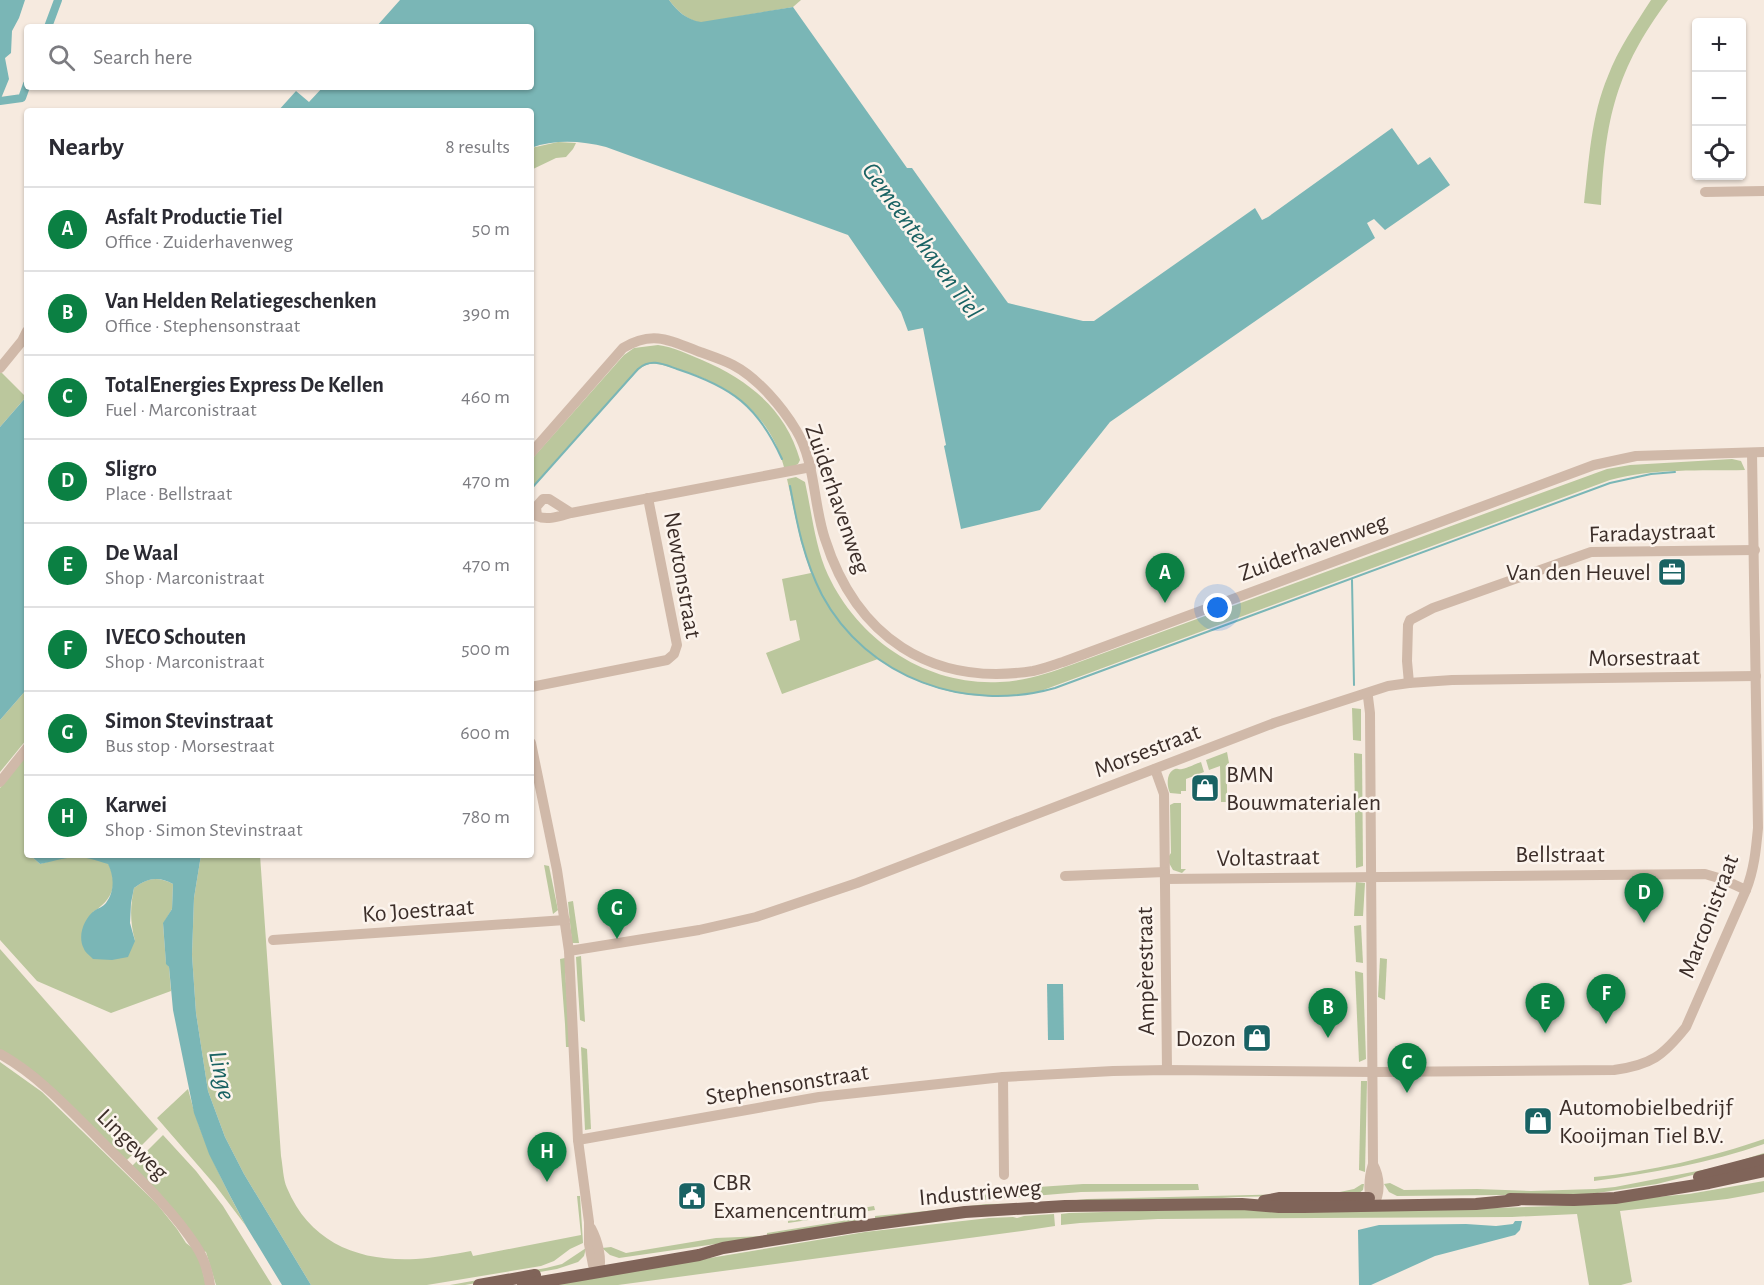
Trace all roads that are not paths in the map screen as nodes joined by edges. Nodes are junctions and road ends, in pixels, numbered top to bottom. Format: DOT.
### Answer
graph roads {
  1 [pos="1764,191"];
  2 [pos="1705,192"];
  3 [pos="24,336"];
  4 [pos="0,368"];
  5 [pos="534,450"];
  6 [pos="1764,452"];
  7 [pos="1752,453"];
  8 [pos="811,467"];
  9 [pos="648,498"];
  10 [pos="571,513"];
  11 [pos="1755,550"];
  12 [pos="1756,676"];
  13 [pos="1409,683"];
  14 [pos="534,686"];
  15 [pos="1365,694"];
  16 [pos="24,752"];
  17 [pos="534,765"];
  18 [pos="1155,770"];
  19 [pos="0,782"];
  20 [pos="1761,828"];
  21 [pos="1065,876"];
  22 [pos="1165,876"];
  23 [pos="1371,876"];
  24 [pos="1746,890"];
  25 [pos="564,920"];
  26 [pos="273,940"];
  27 [pos="569,951"];
  28 [pos="0,1054"];
  29 [pos="1167,1070"];
  30 [pos="1373,1072"];
  31 [pos="1003,1077"];
  32 [pos="578,1140"];
  33 [pos="1764,1160"];
  34 [pos="1764,1171"];
  35 [pos="1004,1175"];
  36 [pos="1650,1191"];
  37 [pos="1374,1200"];
  38 [pos="598,1267"];
  39 [pos="210,1285"];
  40 [pos="479,1285"];
  41 [pos="523,1285"];
  1 -- 2 [label="street"];
  3 -- 4 [label="street"];
  5 -- 8 [label="street, Zuiderhavenweg"];
  6 -- 7 [label="street, Zuiderhavenweg"];
  7 -- 8 [label="street, Zuiderhavenweg"];
  7 -- 11 [label="street, Marconistraat"];
  8 -- 9 [label="street, Newtonstraat"];
  9 -- 10 [label="street, Newtonstraat"];
  9 -- 14 [label="street, Newtonstraat"];
  11 -- 12 [label="street, Marconistraat"];
  11 -- 13 [label="street, Faradaystraat"];
  12 -- 13 [label="street, Morsestraat"];
  12 -- 20 [label="street, Marconistraat"];
  13 -- 15 [label="street, Morsestraat"];
  15 -- 18 [label="street, Morsestraat"];
  15 -- 23 [label="street"];
  16 -- 19 [label="street"];
  17 -- 25 [label="street"];
  18 -- 22 [label="street, Ampèrestraat"];
  18 -- 27 [label="street, Morsestraat"];
  20 -- 24 [label="street, Marconistraat"];
  21 -- 22 [label="street, Ampèrestraat"];
  22 -- 23 [label="street, Voltastraat"];
  22 -- 29 [label="street, Ampèrestraat"];
  23 -- 24 [label="street, Bellstraat"];
  23 -- 30 [label="street"];
  24 -- 30 [label="street, Marconistraat"];
  25 -- 26 [label="street, Ko Joestraat"];
  25 -- 27 [label="street"];
  27 -- 32 [label="street"];
  28 -- 39 [label="street, Lingeweg"];
  29 -- 30 [label="street, Stephensonstraat"];
  29 -- 31 [label="street, Stephensonstraat"];
  30 -- 37 [label="street"];
  31 -- 32 [label="street, Stephensonstraat"];
  31 -- 35 [label="street"];
  32 -- 38 [label="street"];
  33 -- 36 [label="main road, Industrieweg"];
  34 -- 36 [label="main road, Industrieweg"];
  36 -- 37 [label="main road, Industrieweg"];
  37 -- 38 [label="main road, Industrieweg"];
  38 -- 40 [label="main road, Industrieweg"];
  38 -- 41 [label="main road, Industrieweg"];
}
